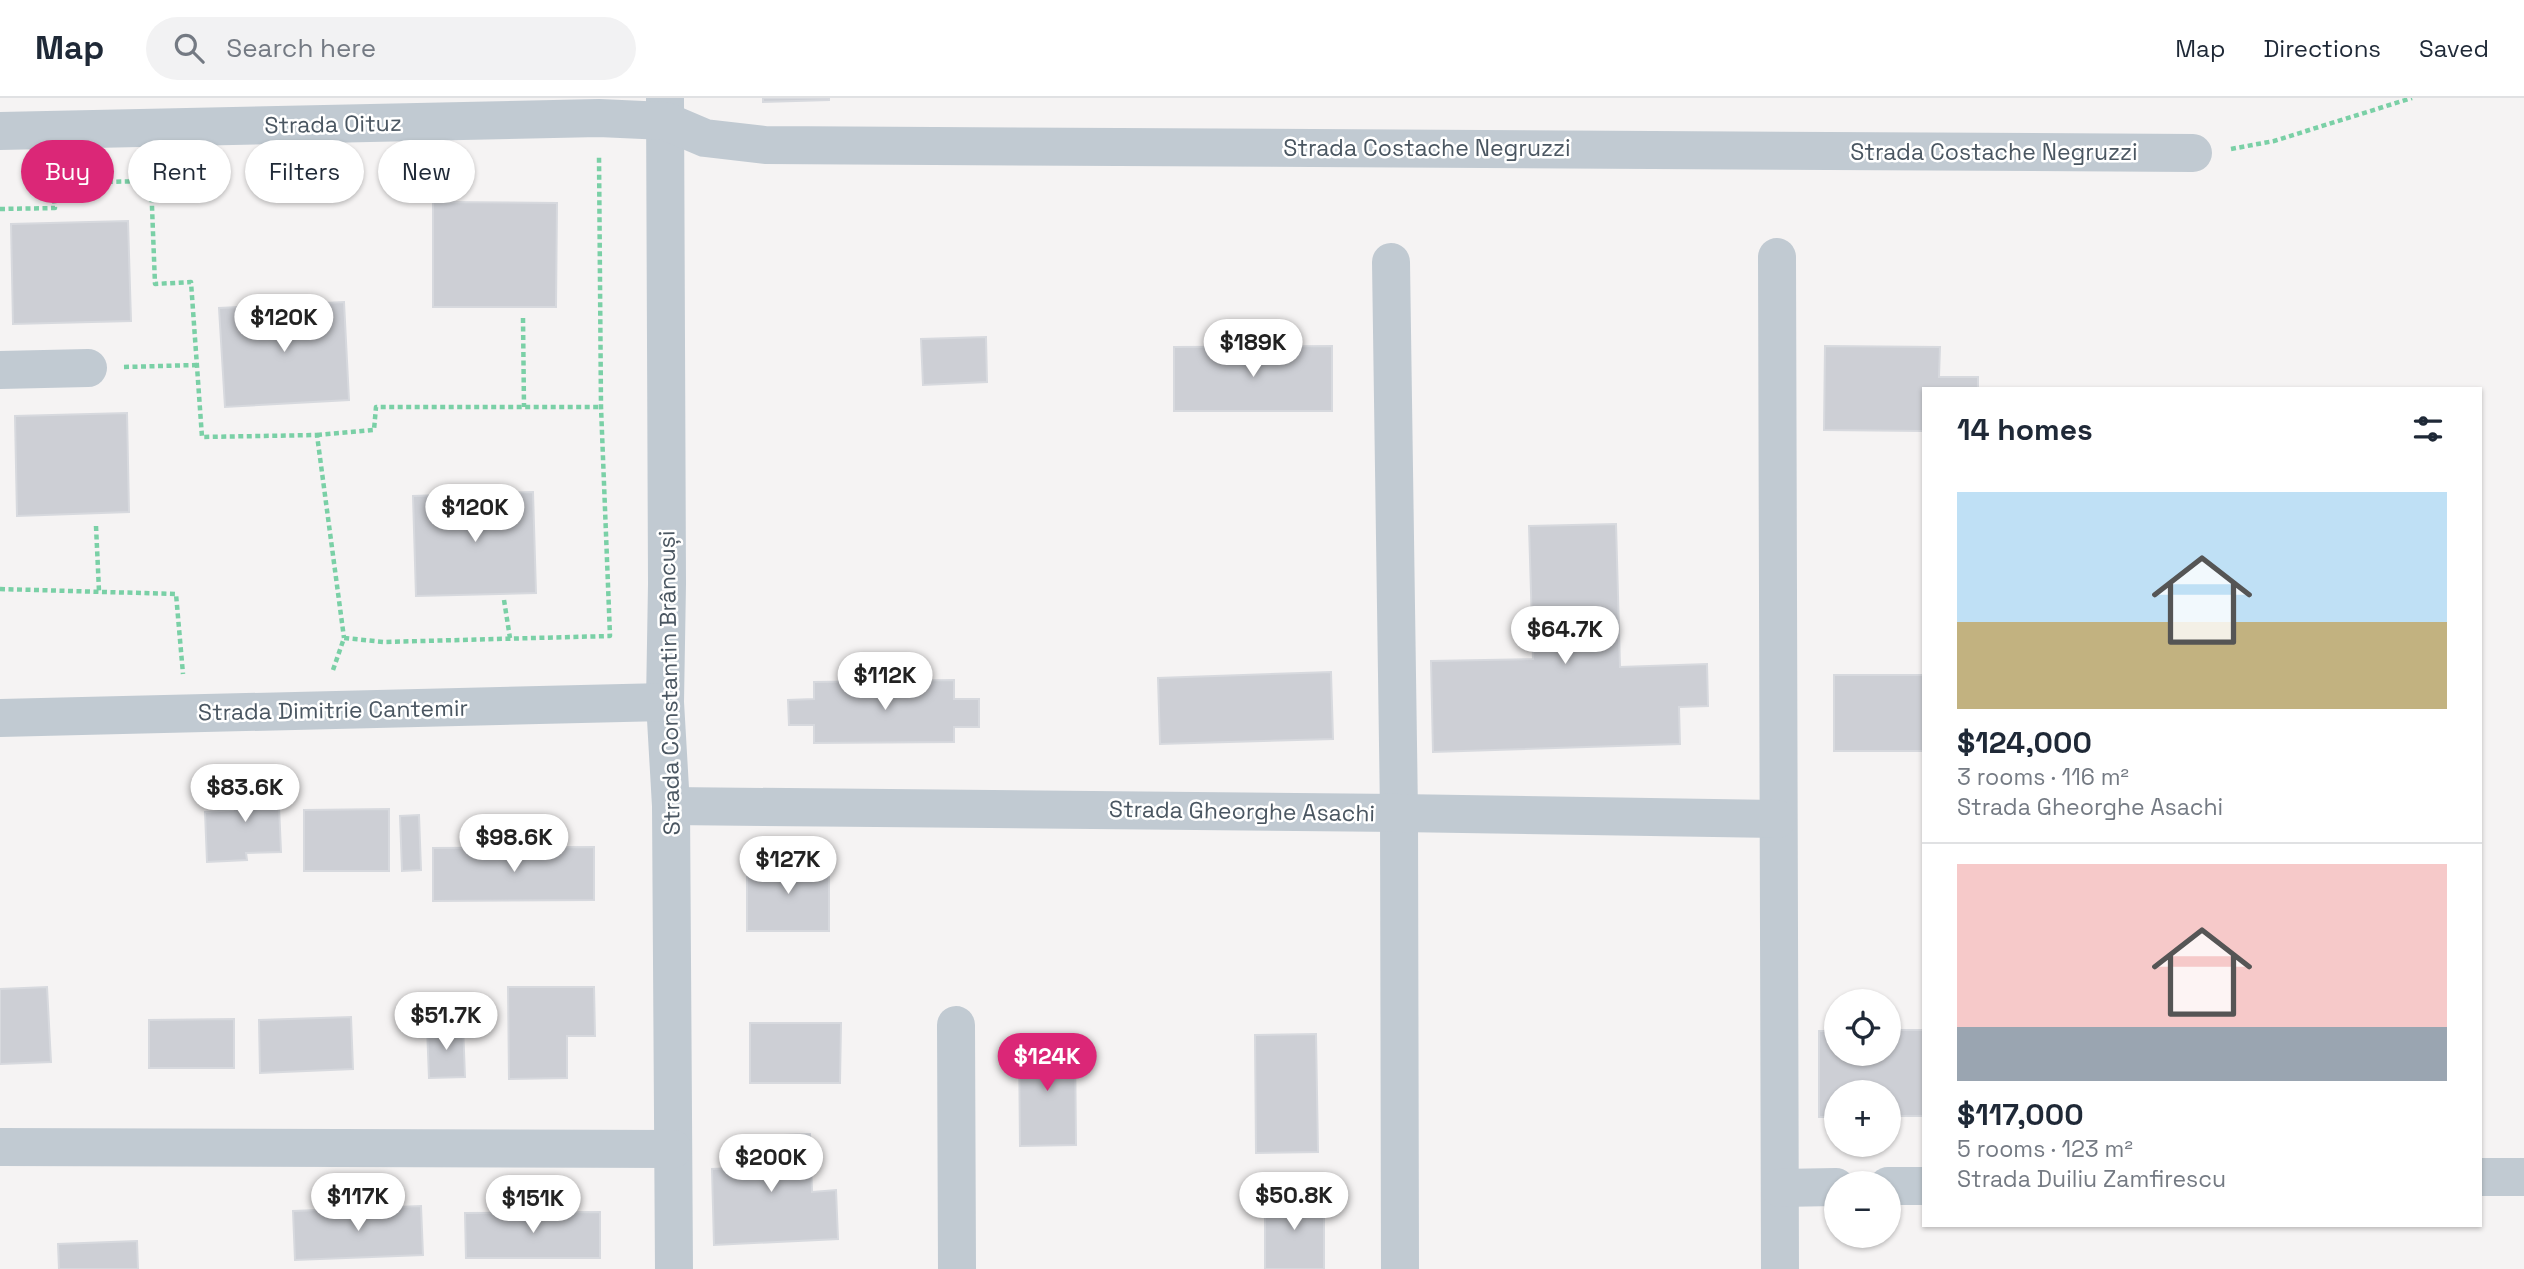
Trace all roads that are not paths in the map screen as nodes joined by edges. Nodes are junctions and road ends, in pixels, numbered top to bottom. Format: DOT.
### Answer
graph roads {
  1 [pos="665,109"];
  2 [pos="0,131"];
  3 [pos="2193,153"];
  4 [pos="1777,257"];
  5 [pos="1391,262"];
  6 [pos="88,368"];
  7 [pos="0,370"];
  8 [pos="665,702"];
  9 [pos="0,718"];
  10 [pos="671,806"];
  11 [pos="1399,813"];
  12 [pos="1777,819"];
  13 [pos="956,1025"];
  14 [pos="0,1147"];
  15 [pos="673,1149"];
  16 [pos="2524,1177"];
  17 [pos="2482,1178"];
  18 [pos="1901,1186"];
  19 [pos="1922,1186"];
  20 [pos="1824,1187"];
  21 [pos="1780,1188"];
  22 [pos="674,1269"];
  23 [pos="957,1269"];
  24 [pos="1400,1269"];
  25 [pos="1780,1269"];
  1 -- 2 [label="street, Strada Oituz"];
  1 -- 3 [label="street, Strada Costache Negruzzi"];
  1 -- 8 [label="street, Strada Constantin Brâncuși"];
  4 -- 12 [label="street"];
  5 -- 11 [label="street"];
  6 -- 7 [label="street"];
  8 -- 9 [label="street, Strada Dimitrie Cantemir"];
  8 -- 10 [label="street, Strada Constantin Brâncuși"];
  10 -- 11 [label="street, Strada Gheorghe Asachi"];
  10 -- 15 [label="street, Strada Constantin Brâncuși"];
  11 -- 12 [label="street"];
  11 -- 24 [label="street, Strada Gheorghe Asachi"];
  12 -- 21 [label="street"];
  13 -- 23 [label="street"];
  14 -- 15 [label="street"];
  15 -- 22 [label="street, Strada Constantin Brâncuși"];
  16 -- 17 [label="street"];
  18 -- 19 [label="street"];
  20 -- 21 [label="street"];
  21 -- 25 [label="street"];
}
